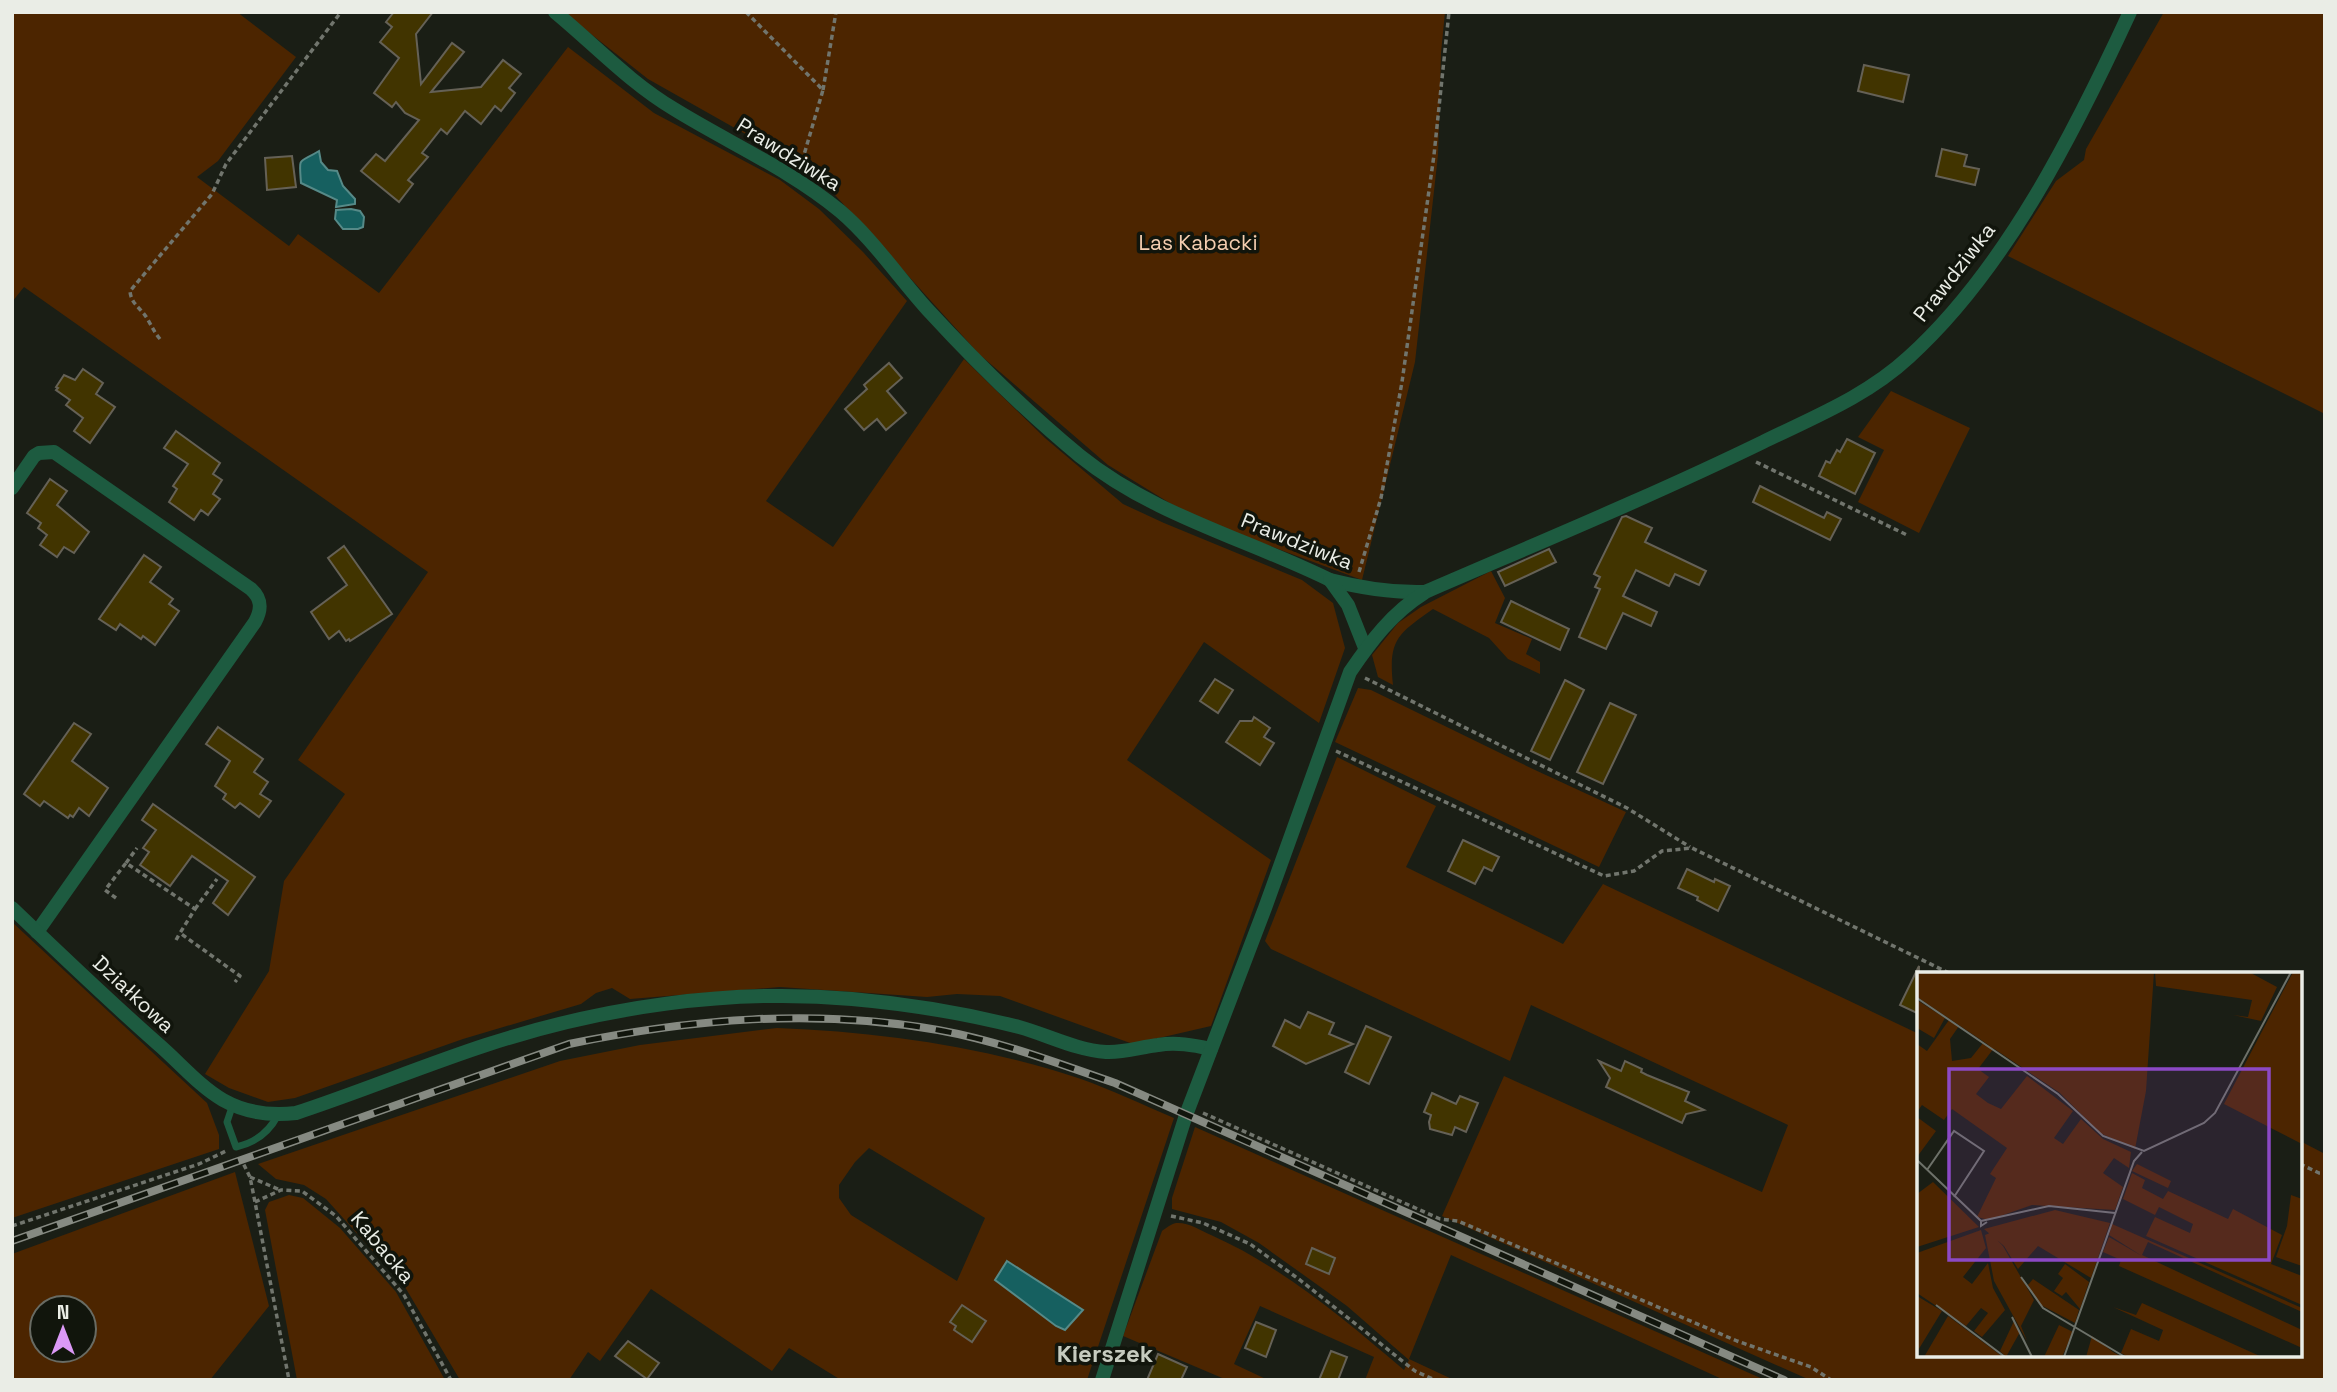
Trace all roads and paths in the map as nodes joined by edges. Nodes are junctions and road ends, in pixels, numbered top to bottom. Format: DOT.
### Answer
graph roads {
  1 [pos="341,12"];
  2 [pos="555,12"];
  3 [pos="746,12"];
  4 [pos="836,12"];
  5 [pos="1449,12"];
  6 [pos="2130,12"];
  7 [pos="823,90"];
  8 [pos="797,179"];
  9 [pos="160,340"];
  10 [pos="1739,454"];
  11 [pos="12,488"];
  12 [pos="1907,535"];
  13 [pos="1330,580"];
  14 [pos="1354,587"];
  15 [pos="1425,592"];
  16 [pos="1365,648"];
  17 [pos="1350,672"];
  18 [pos="1325,746"];
  19 [pos="137,848"];
  20 [pos="1692,848"];
  21 [pos="126,863"];
  22 [pos="217,879"];
  23 [pos="116,898"];
  24 [pos="12,908"];
  25 [pos="195,909"];
  26 [pos="37,932"];
  27 [pos="180,933"];
  28 [pos="176,940"];
  29 [pos="1947,972"];
  30 [pos="235,982"];
  31 [pos="1210,1049"];
  32 [pos="233,1104"];
  33 [pos="1189,1110"];
  34 [pos="278,1115"];
  35 [pos="236,1147"];
  36 [pos="2302,1165"];
  37 [pos="2325,1173"];
  38 [pos="250,1177"];
  39 [pos="281,1190"];
  40 [pos="255,1202"];
  41 [pos="1156,1213"];
  42 [pos="12,1226"];
  43 [pos="289,1380"];
  44 [pos="451,1380"];
  45 [pos="1102,1380"];
  46 [pos="1435,1380"];
  47 [pos="1831,1380"];
  1 -- 9 [label="path"];
  2 -- 8 [label="street, Prawdziwka"];
  3 -- 7 [label="path"];
  4 -- 7 [label="path"];
  5 -- 14 [label="path"];
  6 -- 10 [label="street, Prawdziwka"];
  7 -- 8 [label="path"];
  8 -- 13 [label="street, Prawdziwka"];
  10 -- 12 [label="path"];
  10 -- 15 [label="street, Prawdziwka"];
  11 -- 26 [label="street"];
  13 -- 14 [label="street, Prawdziwka"];
  13 -- 16 [label="street"];
  14 -- 15 [label="street, Prawdziwka"];
  15 -- 16 [label="street"];
  16 -- 17 [label="street"];
  17 -- 18 [label="street"];
  17 -- 20 [label="path"];
  18 -- 20 [label="path"];
  18 -- 31 [label="street"];
  19 -- 21 [label="path"];
  20 -- 29 [label="path"];
  21 -- 23 [label="path"];
  21 -- 25 [label="path"];
  22 -- 25 [label="path"];
  24 -- 26 [label="street, Działkowa"];
  25 -- 27 [label="path"];
  26 -- 32 [label="street, Działkowa"];
  27 -- 28 [label="path"];
  27 -- 30 [label="path"];
  31 -- 33 [label="street"];
  31 -- 34 [label="street"];
  32 -- 34 [label="street, Działkowa"];
  32 -- 35 [label="lane"];
  33 -- 41 [label="street"];
  33 -- 47 [label="path"];
  34 -- 35 [label="lane"];
  35 -- 38 [label="path"];
  35 -- 42 [label="path"];
  36 -- 37 [label="path"];
  38 -- 39 [label="path, Kabacka"];
  38 -- 40 [label="path"];
  39 -- 40 [label="path"];
  39 -- 44 [label="path, Kabacka"];
  40 -- 43 [label="path"];
  41 -- 45 [label="street"];
  41 -- 46 [label="path"];
}
